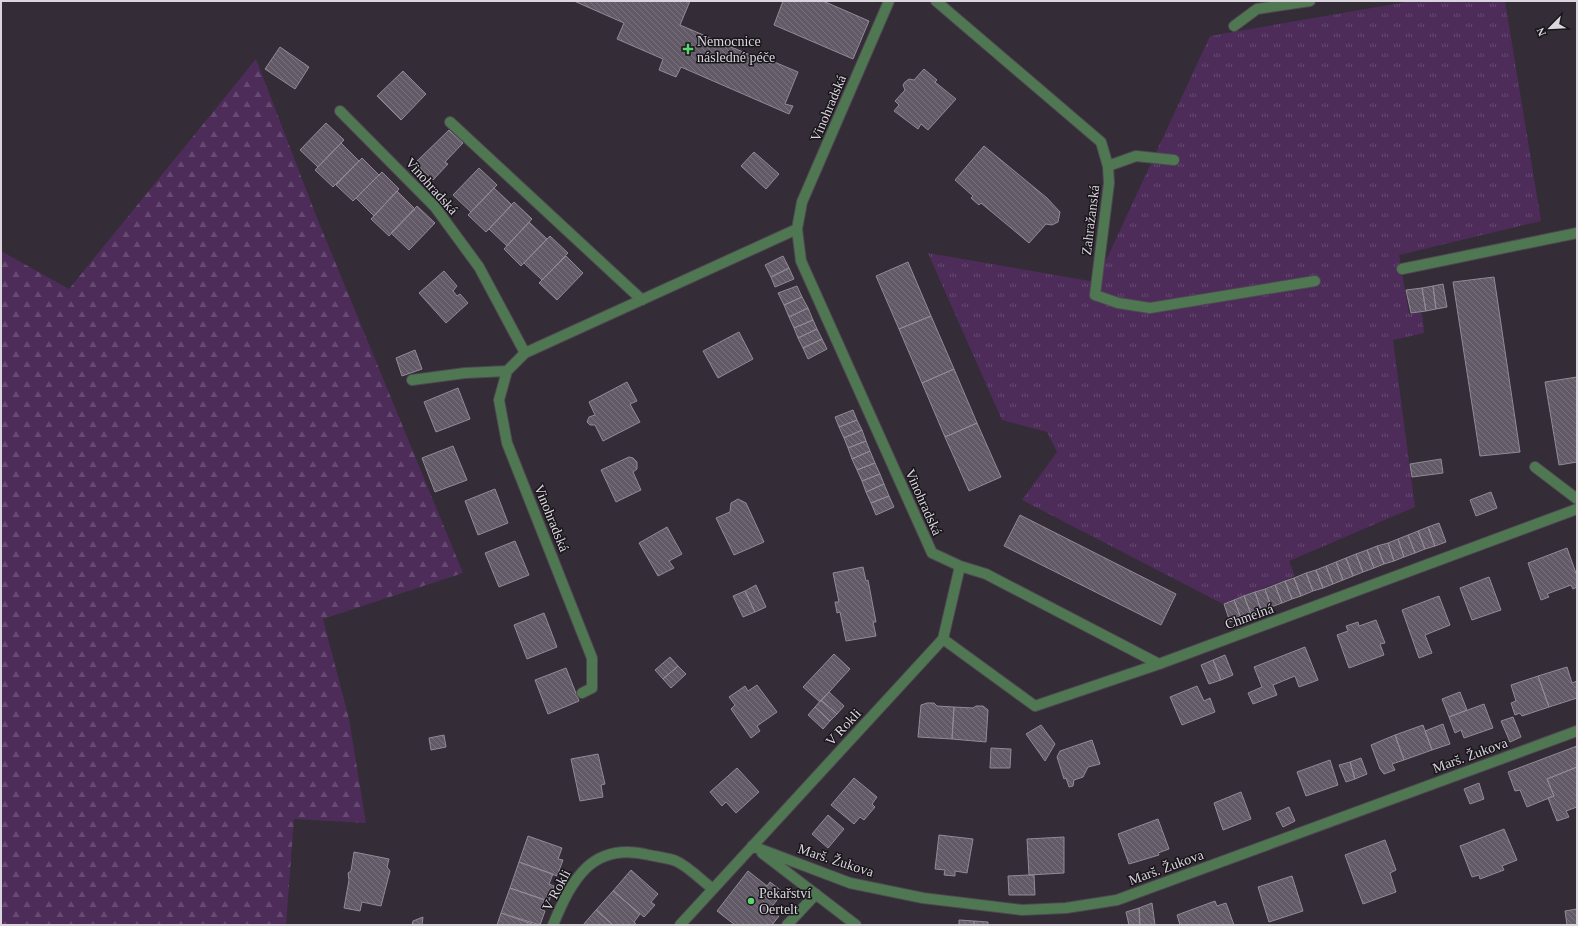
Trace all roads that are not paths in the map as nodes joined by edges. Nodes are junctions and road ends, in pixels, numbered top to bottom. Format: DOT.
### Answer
graph roads {
  1 [pos="890,1"];
  2 [pos="936,1"];
  3 [pos="1310,1"];
  4 [pos="1234,26"];
  5 [pos="340,111"];
  6 [pos="450,122"];
  7 [pos="1174,160"];
  8 [pos="1108,166"];
  9 [pos="797,229"];
  10 [pos="1577,233"];
  11 [pos="1402,269"];
  12 [pos="1315,281"];
  13 [pos="642,300"];
  14 [pos="525,353"];
  15 [pos="507,371"];
  16 [pos="412,380"];
  17 [pos="1535,466"];
  18 [pos="1577,499"];
  19 [pos="1577,509"];
  20 [pos="960,566"];
  21 [pos="943,639"];
  22 [pos="1159,664"];
  23 [pos="582,693"];
  24 [pos="1577,731"];
  25 [pos="752,846"];
  26 [pos="713,889"];
  27 [pos="816,894"];
  28 [pos="554,925"];
  29 [pos="680,925"];
  30 [pos="788,925"];
  31 [pos="856,925"];
  1 -- 9 [label="street, Vinohradská"];
  2 -- 8 [label="street, Zahražanská"];
  3 -- 4 [label="street"];
  5 -- 14 [label="street, Vinohradská"];
  6 -- 13 [label="street"];
  7 -- 8 [label="street"];
  8 -- 12 [label="street, Zahražanská"];
  9 -- 13 [label="street, Vinohradská"];
  9 -- 20 [label="street, Vinohradská"];
  10 -- 11 [label="street"];
  13 -- 14 [label="street, Vinohradská"];
  14 -- 15 [label="street, Vinohradská"];
  15 -- 16 [label="street"];
  15 -- 23 [label="street, Vinohradská"];
  17 -- 18 [label="street"];
  19 -- 22 [label="street, Chmelná"];
  20 -- 21 [label="street, V Rokli"];
  20 -- 22 [label="street, Vinohradská"];
  21 -- 22 [label="street, Chmelná"];
  21 -- 25 [label="street, V Rokli"];
  24 -- 25 [label="street, Marš. Žukova"];
  25 -- 26 [label="street, V Rokli"];
  25 -- 27 [label="street"];
  26 -- 28 [label="street, V Rokli"];
  26 -- 29 [label="street, V Rokli"];
  27 -- 30 [label="street"];
  27 -- 31 [label="street"];
}
